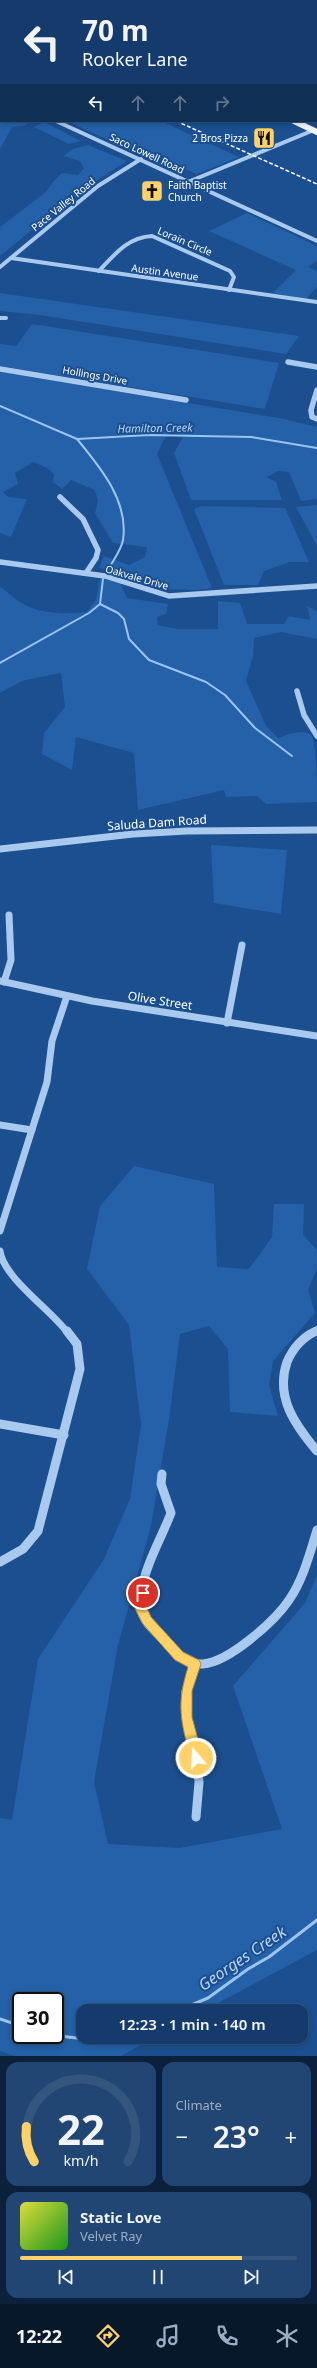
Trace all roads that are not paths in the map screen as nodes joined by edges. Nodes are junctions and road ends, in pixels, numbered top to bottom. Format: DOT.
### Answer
graph roads {
  1 [pos="58,122"];
  2 [pos="296,122"];
  3 [pos="301,122"];
  4 [pos="316,131"];
  5 [pos="141,159"];
  6 [pos="188,182"];
  7 [pos="317,241"];
  8 [pos="11,258"];
  9 [pos="0,267"];
  10 [pos="99,271"];
  11 [pos="229,290"];
  12 [pos="317,302"];
  13 [pos="0,318"];
  14 [pos="6,318"];
  15 [pos="288,362"];
  16 [pos="317,366"];
  17 [pos="0,369"];
  18 [pos="317,390"];
  19 [pos="186,400"];
  20 [pos="317,419"];
  21 [pos="60,496"];
  22 [pos="0,562"];
  23 [pos="86,573"];
  24 [pos="317,586"];
  25 [pos="297,690"];
  26 [pos="317,736"];
  27 [pos="317,830"];
  28 [pos="0,849"];
  29 [pos="9,915"];
  30 [pos="242,945"];
  31 [pos="2,981"];
  32 [pos="67,996"];
  33 [pos="227,1023"];
  34 [pos="317,1036"];
  35 [pos="0,1125"];
  36 [pos="32,1130"];
  37 [pos="0,1231"];
  38 [pos="0,1251"];
  39 [pos="317,1330"];
  40 [pos="0,1424"];
  41 [pos="64,1435"];
  42 [pos="317,1451"];
  43 [pos="162,1474"];
  44 [pos="317,1530"];
  45 [pos="0,1562"];
  46 [pos="195,1664"];
  47 [pos="196,1817"];
  1 -- 5 [label="street, Saco Lowell Road"];
  2 -- 4 [label="main road"];
  3 -- 4 [label="main road"];
  4 -- 6 [label="street"];
  5 -- 6 [label="street, Saco Lowell Road"];
  5 -- 8 [label="street, Pace Valley Road"];
  6 -- 7 [label="street, Saco Lowell Road"];
  8 -- 9 [label="street, Pace Valley Road"];
  8 -- 10 [label="street, Austin Avenue"];
  10 -- 11 [label="street, Austin Avenue"];
  10 -- 11 [label="street, Lorain Circle"];
  11 -- 12 [label="street, Austin Avenue"];
  13 -- 14 [label="street"];
  15 -- 16 [label="street"];
  17 -- 19 [label="street, Hollings Drive"];
  18 -- 20 [label="street"];
  21 -- 23 [label="street"];
  22 -- 23 [label="street, Oakvale Drive"];
  23 -- 24 [label="street, Oakvale Drive"];
  25 -- 26 [label="street"];
  27 -- 28 [label="street, Saluda Dam Road"];
  29 -- 31 [label="street"];
  30 -- 33 [label="street"];
  31 -- 32 [label="street, Olive Street"];
  32 -- 33 [label="street, Olive Street"];
  32 -- 36 [label="street"];
  33 -- 34 [label="street, Olive Street"];
  35 -- 36 [label="street"];
  36 -- 37 [label="street"];
  38 -- 41 [label="street"];
  39 -- 42 [label="street"];
  40 -- 41 [label="street"];
  41 -- 45 [label="street"];
  43 -- 46 [label="street"];
  44 -- 46 [label="street"];
  46 -- 47 [label="street"];
}
